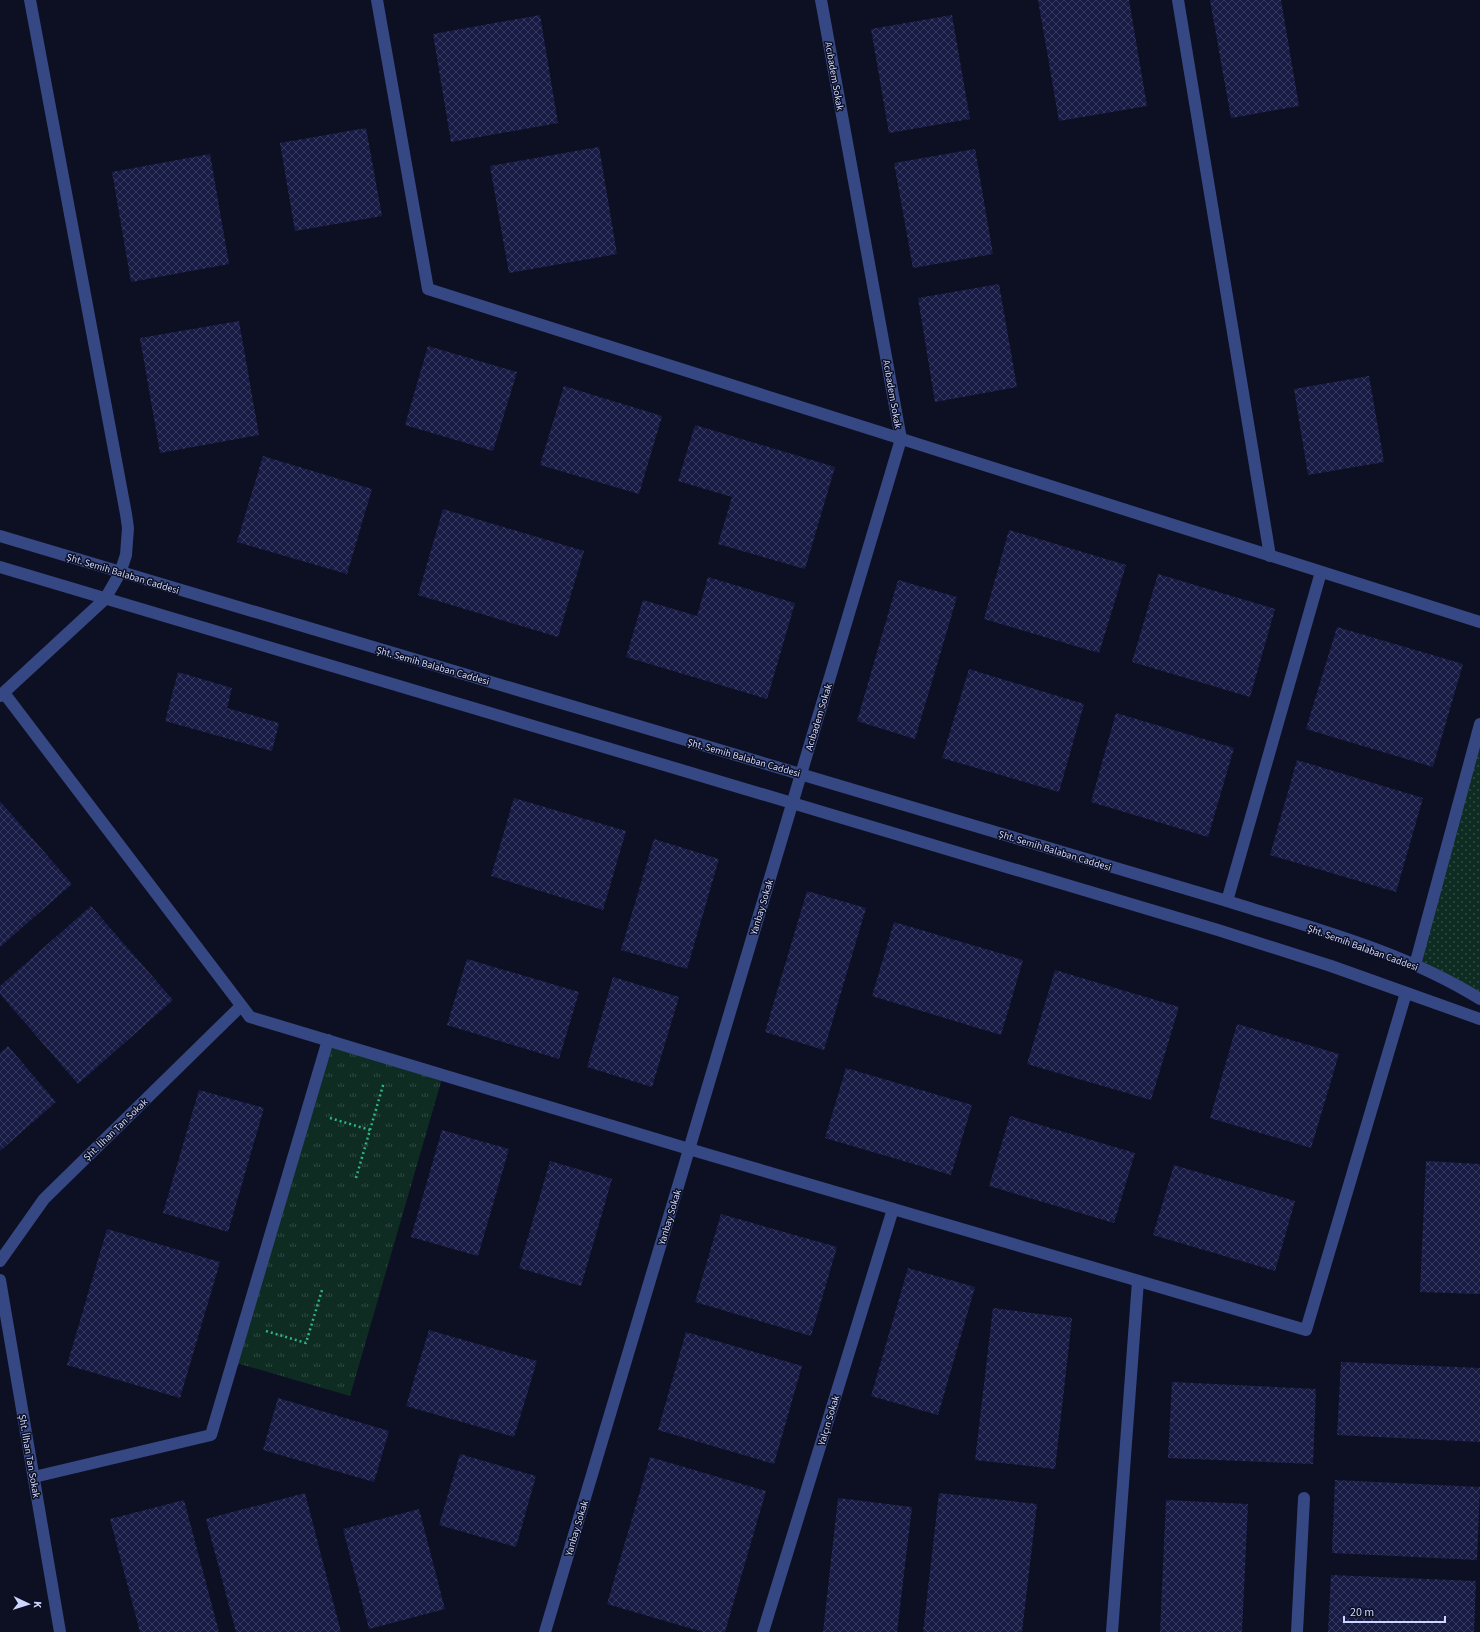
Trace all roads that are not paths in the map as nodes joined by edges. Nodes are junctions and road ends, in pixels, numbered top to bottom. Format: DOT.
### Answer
graph roads {
  1 [pos="30,0"];
  2 [pos="377,0"];
  3 [pos="821,0"];
  4 [pos="1178,0"];
  5 [pos="901,439"];
  6 [pos="0,536"];
  7 [pos="1270,556"];
  8 [pos="0,567"];
  9 [pos="1321,572"];
  10 [pos="120,573"];
  11 [pos="105,599"];
  12 [pos="1480,622"];
  13 [pos="2,695"];
  14 [pos="1480,724"];
  15 [pos="801,774"];
  16 [pos="792,803"];
  17 [pos="1227,901"];
  18 [pos="1415,965"];
  19 [pos="1406,993"];
  20 [pos="1480,999"];
  21 [pos="241,1006"];
  22 [pos="1480,1019"];
  23 [pos="328,1040"];
  24 [pos="689,1149"];
  25 [pos="893,1209"];
  26 [pos="0,1261"];
  27 [pos="0,1280"];
  28 [pos="1138,1281"];
  29 [pos="34,1478"];
  30 [pos="1304,1498"];
  31 [pos="60,1632"];
  32 [pos="545,1632"];
  33 [pos="763,1632"];
  34 [pos="1112,1632"];
  35 [pos="1297,1632"];
  1 -- 10 [label="street"];
  2 -- 5 [label="street"];
  3 -- 5 [label="street, Acıbadem Sokak"];
  4 -- 7 [label="street"];
  5 -- 7 [label="street"];
  5 -- 15 [label="street, Acıbadem Sokak"];
  6 -- 10 [label="street, Şht. Semih Balaban Caddesi"];
  7 -- 9 [label="street"];
  8 -- 11 [label="street"];
  9 -- 12 [label="street"];
  9 -- 17 [label="street"];
  10 -- 11 [label="street"];
  10 -- 15 [label="street, Şht. Semih Balaban Caddesi"];
  11 -- 13 [label="street"];
  11 -- 16 [label="street"];
  13 -- 21 [label="street"];
  14 -- 18 [label="street"];
  15 -- 16 [label="street, Acıbadem Sokak"];
  15 -- 17 [label="street, Şht. Semih Balaban Caddesi"];
  16 -- 19 [label="street"];
  16 -- 24 [label="street, Yanbay Sokak"];
  17 -- 18 [label="street, Şht. Semih Balaban Caddesi"];
  18 -- 20 [label="street, Şht. Semih Balaban Caddesi"];
  19 -- 22 [label="street"];
  19 -- 28 [label="street"];
  21 -- 23 [label="street"];
  21 -- 26 [label="street, Şht. İlhan Tan Sokak"];
  23 -- 24 [label="street"];
  23 -- 29 [label="street"];
  24 -- 25 [label="street"];
  24 -- 32 [label="street, Yanbay Sokak"];
  25 -- 28 [label="street"];
  25 -- 33 [label="street, Yalçın Sokak"];
  27 -- 29 [label="street, Şht. İlhan Tan Sokak"];
  28 -- 34 [label="street"];
  29 -- 31 [label="street, Şht. İlhan Tan Sokak"];
  30 -- 35 [label="street"];
}
